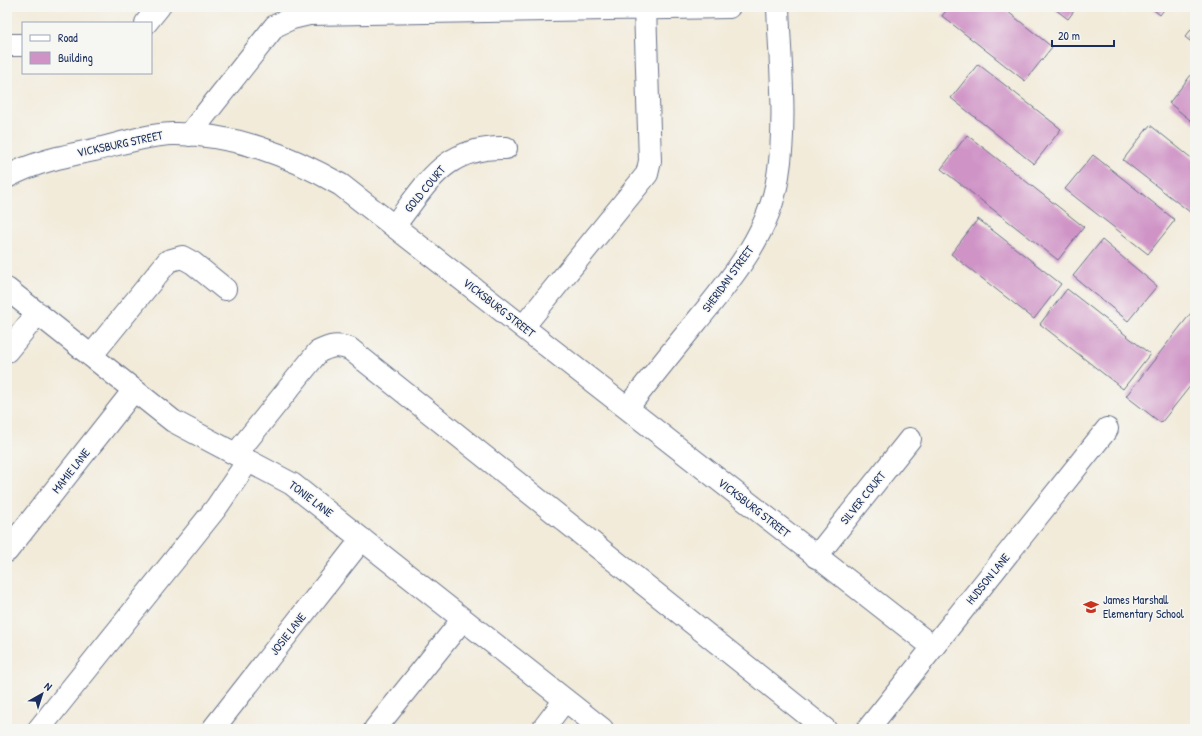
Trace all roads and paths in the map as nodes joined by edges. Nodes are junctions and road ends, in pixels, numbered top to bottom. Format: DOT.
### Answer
graph roads {
  1 [pos="159,7"];
  2 [pos="729,7"];
  3 [pos="778,7"];
  4 [pos="645,8"];
  5 [pos="147,22"];
  6 [pos="22,45"];
  7 [pos="7,46"];
  8 [pos="189,135"];
  9 [pos="506,148"];
  10 [pos="7,177"];
  11 [pos="394,226"];
  12 [pos="7,289"];
  13 [pos="225,289"];
  14 [pos="38,313"];
  15 [pos="523,327"];
  16 [pos="7,351"];
  17 [pos="90,356"];
  18 [pos="134,390"];
  19 [pos="627,408"];
  20 [pos="1107,429"];
  21 [pos="910,439"];
  22 [pos="242,457"];
  23 [pos="362,539"];
  24 [pos="7,551"];
  25 [pos="816,556"];
  26 [pos="463,619"];
  27 [pos="933,647"];
  28 [pos="565,700"];
  29 [pos="39,729"];
  30 [pos="213,729"];
  31 [pos="375,729"];
  32 [pos="543,729"];
  33 [pos="602,729"];
  34 [pos="825,729"];
  35 [pos="868,729"];
  1 -- 5 [label="street"];
  2 -- 4 [label="street"];
  3 -- 19 [label="street, SHERIDAN STREET"];
  4 -- 8 [label="street"];
  4 -- 15 [label="street"];
  6 -- 7 [label="street"];
  8 -- 10 [label="street, VICKSBURG STREET"];
  8 -- 11 [label="street, VICKSBURG STREET"];
  9 -- 11 [label="street, GOLD COURT"];
  11 -- 15 [label="street, VICKSBURG STREET"];
  12 -- 14 [label="street, TONIE LANE"];
  13 -- 17 [label="street"];
  14 -- 16 [label="street"];
  14 -- 17 [label="street, TONIE LANE"];
  15 -- 19 [label="street, VICKSBURG STREET"];
  17 -- 18 [label="street, TONIE LANE"];
  18 -- 22 [label="street, TONIE LANE"];
  18 -- 24 [label="street, MAMIE LANE"];
  19 -- 25 [label="street, VICKSBURG STREET"];
  20 -- 27 [label="street, HUDSON LANE"];
  21 -- 25 [label="street, SILVER COURT"];
  22 -- 23 [label="street, TONIE LANE"];
  22 -- 29 [label="street"];
  22 -- 34 [label="street"];
  23 -- 26 [label="street, TONIE LANE"];
  23 -- 30 [label="street, JOSIE LANE"];
  25 -- 27 [label="street, VICKSBURG STREET"];
  26 -- 28 [label="street, TONIE LANE"];
  26 -- 31 [label="street"];
  27 -- 35 [label="street, HUDSON LANE"];
  28 -- 32 [label="street"];
  28 -- 33 [label="street, TONIE LANE"];
}
